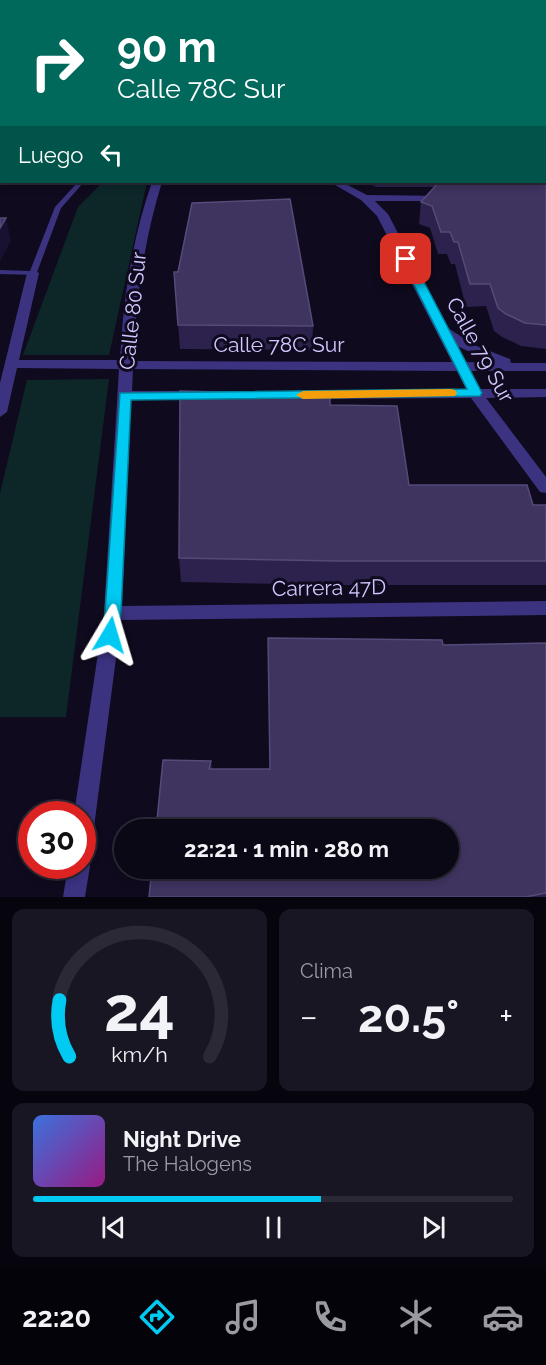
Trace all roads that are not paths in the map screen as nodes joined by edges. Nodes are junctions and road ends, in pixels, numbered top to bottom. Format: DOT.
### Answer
graph roads {
  1 [pos="80,183"];
  2 [pos="157,183"];
  3 [pos="337,183"];
  4 [pos="365,198"];
  5 [pos="456,198"];
  6 [pos="0,272"];
  7 [pos="33,273"];
  8 [pos="443,330"];
  9 [pos="11,364"];
  10 [pos="126,365"];
  11 [pos="461,367"];
  12 [pos="526,367"];
  13 [pos="546,368"];
  14 [pos="475,393"];
  15 [pos="546,393"];
  16 [pos="218,395"];
  17 [pos="288,395"];
  18 [pos="124,396"];
  19 [pos="0,412"];
  20 [pos="546,488"];
  21 [pos="546,608"];
  22 [pos="113,613"];
  23 [pos="87,801"];
  24 [pos="77,879"];
  25 [pos="74,897"];
  1 -- 7 [label="lane"];
  2 -- 10 [label="street, Calle 80 Sur"];
  3 -- 4 [label="street"];
  4 -- 5 [label="street"];
  4 -- 8 [label="street, Calle 79 Sur"];
  6 -- 7 [label="lane"];
  7 -- 9 [label="street"];
  8 -- 11 [label="street, Calle 79 Sur"];
  8 -- 12 [label="street"];
  9 -- 10 [label="street, Calle 78C Sur"];
  9 -- 19 [label="street"];
  10 -- 11 [label="street, Calle 78C Sur"];
  10 -- 18 [label="street, Calle 80 Sur"];
  11 -- 12 [label="street, Calle 78C Sur"];
  11 -- 14 [label="street, Calle 79 Sur"];
  12 -- 13 [label="street, Calle 78C Sur"];
  14 -- 15 [label="street"];
  14 -- 17 [label="street"];
  14 -- 20 [label="street, Calle 79 Sur"];
  16 -- 18 [label="street"];
  18 -- 22 [label="street, Calle 80 Sur"];
  21 -- 22 [label="street, Carrera 47D"];
  22 -- 23 [label="street, Calle 80 Sur"];
  24 -- 25 [label="street"];
}
